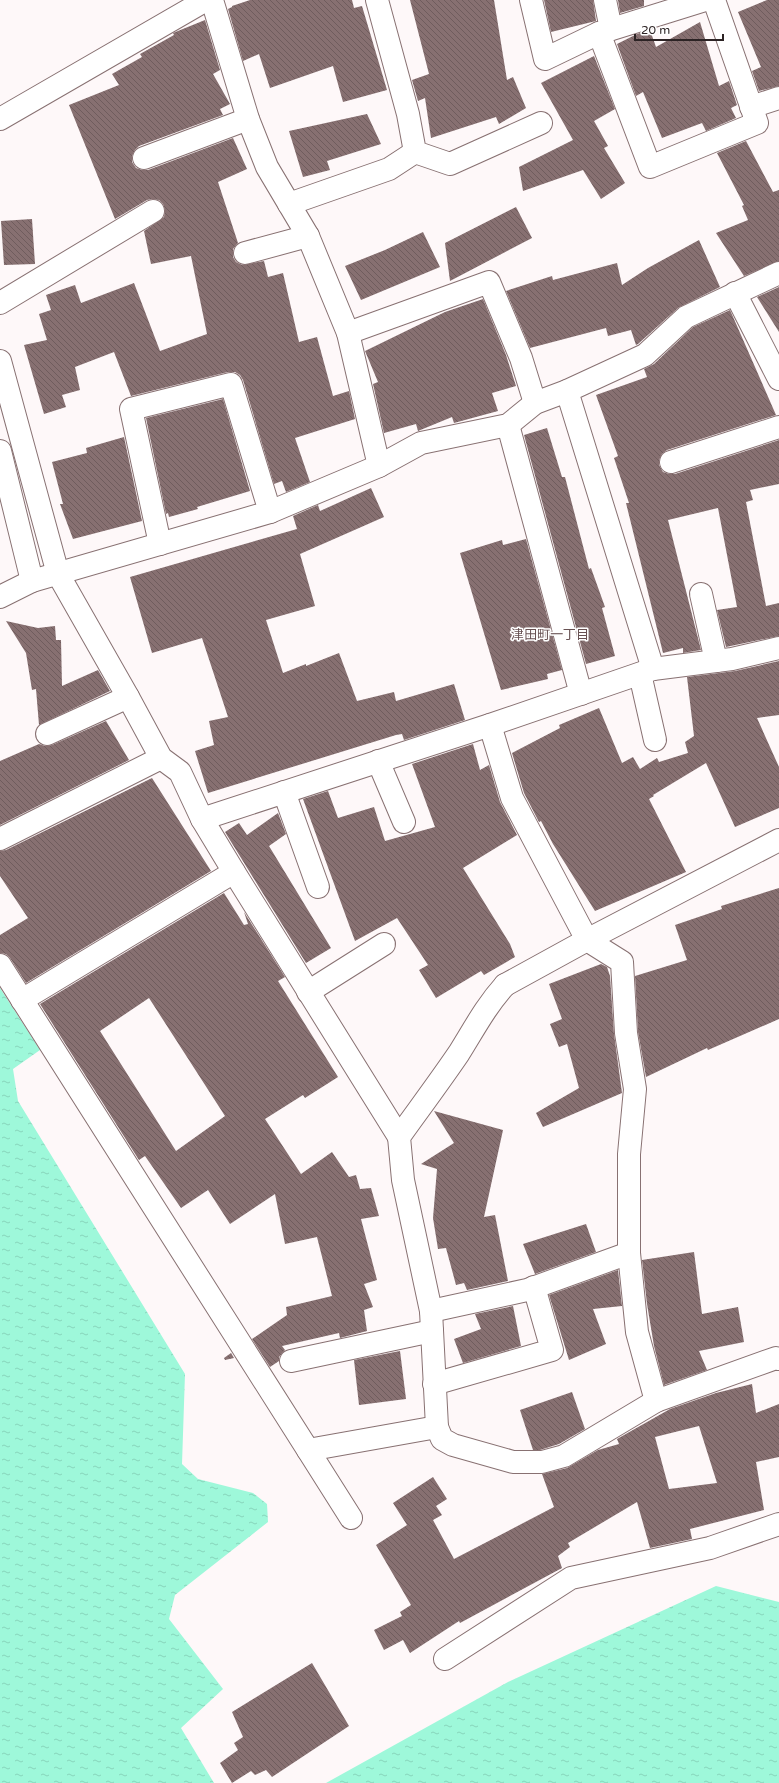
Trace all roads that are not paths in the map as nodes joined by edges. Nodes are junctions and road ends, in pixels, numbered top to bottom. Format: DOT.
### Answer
graph roads {
  1 [pos="206,0"];
  2 [pos="212,0"];
  3 [pos="376,0"];
  4 [pos="531,0"];
  5 [pos="605,0"];
  6 [pos="705,0"];
  7 [pos="714,0"];
  8 [pos="605,31"];
  9 [pos="779,98"];
  10 [pos="751,107"];
  11 [pos="0,119"];
  12 [pos="248,119"];
  13 [pos="540,123"];
  14 [pos="415,152"];
  15 [pos="144,158"];
  16 [pos="289,204"];
  17 [pos="153,212"];
  18 [pos="308,236"];
  19 [pos="245,253"];
  20 [pos="779,273"];
  21 [pos="736,293"];
  22 [pos="0,303"];
  23 [pos="348,333"];
  24 [pos="0,361"];
  25 [pos="779,379"];
  26 [pos="567,391"];
  27 [pos="534,403"];
  28 [pos="508,425"];
  29 [pos="779,427"];
  30 [pos="0,451"];
  31 [pos="671,462"];
  32 [pos="379,466"];
  33 [pos="270,512"];
  34 [pos="160,544"];
  35 [pos="58,574"];
  36 [pos="32,581"];
  37 [pos="701,594"];
  38 [pos="0,597"];
  39 [pos="779,648"];
  40 [pos="716,661"];
  41 [pos="646,672"];
  42 [pos="581,694"];
  43 [pos="128,697"];
  44 [pos="490,725"];
  45 [pos="48,734"];
  46 [pos="655,740"];
  47 [pos="161,758"];
  48 [pos="378,761"];
  49 [pos="284,792"];
  50 [pos="202,819"];
  51 [pos="404,822"];
  52 [pos="0,839"];
  53 [pos="779,840"];
  54 [pos="234,872"];
  55 [pos="318,888"];
  56 [pos="587,940"];
  57 [pos="384,944"];
  58 [pos="0,965"];
  59 [pos="308,992"];
  60 [pos="22,1000"];
  61 [pos="399,1137"];
  62 [pos="629,1253"];
  63 [pos="534,1287"];
  64 [pos="431,1321"];
  65 [pos="779,1359"];
  66 [pos="290,1361"];
  67 [pos="434,1384"];
  68 [pos="656,1401"];
  69 [pos="436,1427"];
  70 [pos="308,1450"];
  71 [pos="351,1518"];
  72 [pos="779,1524"];
  73 [pos="446,1659"];
  1 -- 11 [label="street"];
  2 -- 12 [label="street"];
  3 -- 14 [label="street"];
  4 -- 8 [label="street"];
  5 -- 8 [label="street"];
  6 -- 8 [label="street"];
  7 -- 10 [label="street"];
  8 -- 10 [label="street"];
  9 -- 10 [label="street"];
  12 -- 15 [label="street"];
  12 -- 16 [label="street"];
  13 -- 14 [label="street"];
  14 -- 16 [label="street"];
  16 -- 18 [label="street"];
  17 -- 22 [label="street"];
  18 -- 19 [label="street"];
  18 -- 23 [label="street"];
  20 -- 21 [label="street"];
  21 -- 25 [label="street"];
  21 -- 26 [label="street"];
  23 -- 27 [label="street"];
  23 -- 32 [label="street"];
  24 -- 35 [label="street"];
  26 -- 27 [label="street"];
  26 -- 41 [label="street"];
  27 -- 28 [label="street"];
  28 -- 32 [label="street"];
  28 -- 42 [label="street"];
  29 -- 31 [label="street"];
  30 -- 36 [label="street"];
  32 -- 33 [label="street"];
  33 -- 34 [label="street"];
  33 -- 34 [label="street"];
  34 -- 35 [label="street"];
  35 -- 36 [label="street"];
  35 -- 43 [label="street"];
  36 -- 38 [label="street"];
  37 -- 40 [label="street"];
  39 -- 40 [label="street"];
  40 -- 41 [label="street"];
  41 -- 42 [label="street"];
  41 -- 46 [label="street"];
  42 -- 44 [label="street"];
  43 -- 45 [label="street"];
  43 -- 47 [label="street"];
  44 -- 48 [label="street"];
  44 -- 56 [label="street"];
  47 -- 50 [label="street"];
  47 -- 52 [label="street"];
  48 -- 49 [label="street"];
  48 -- 51 [label="street"];
  49 -- 50 [label="street"];
  49 -- 55 [label="street"];
  50 -- 54 [label="street"];
  53 -- 56 [label="street"];
  54 -- 59 [label="street"];
  54 -- 60 [label="street"];
  56 -- 61 [label="street"];
  56 -- 62 [label="street"];
  57 -- 59 [label="street"];
  58 -- 60 [label="street"];
  59 -- 61 [label="street"];
  60 -- 70 [label="street"];
  61 -- 64 [label="street"];
  62 -- 63 [label="street"];
  62 -- 68 [label="street"];
  63 -- 64 [label="street"];
  63 -- 67 [label="street"];
  64 -- 66 [label="street"];
  64 -- 67 [label="street"];
  65 -- 68 [label="street"];
  67 -- 69 [label="street"];
  68 -- 69 [label="street"];
  69 -- 70 [label="street"];
  70 -- 71 [label="street"];
  72 -- 73 [label="street"];
}
